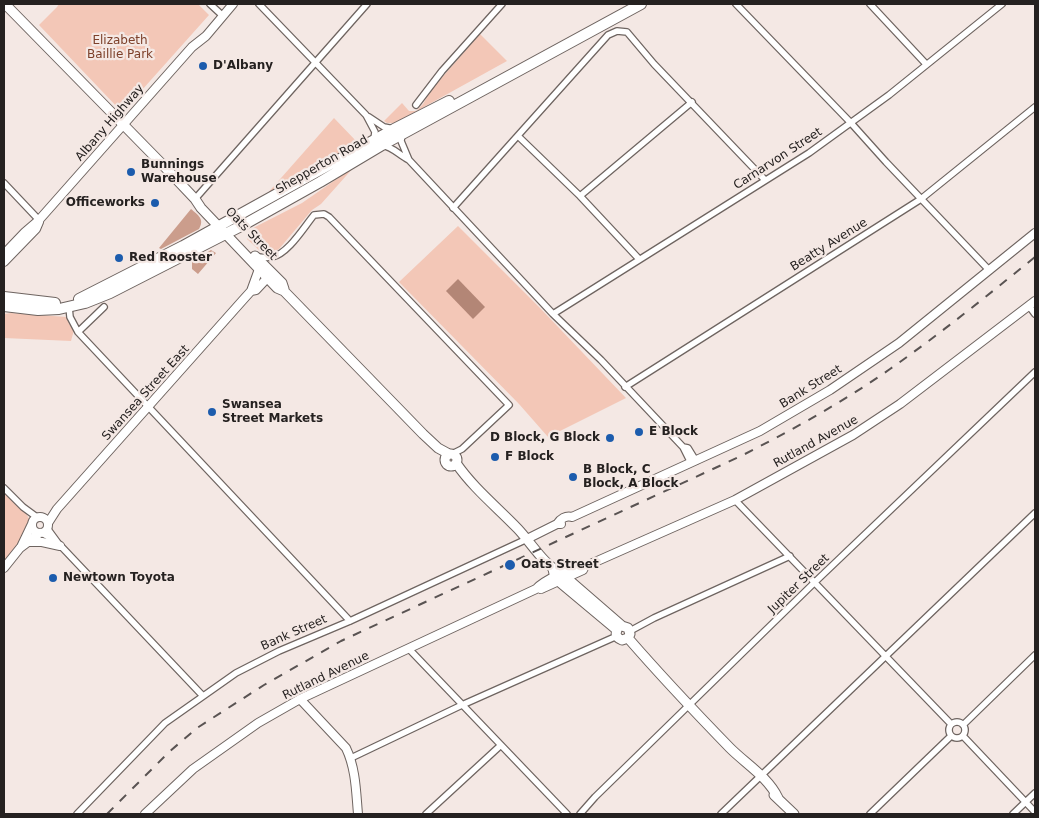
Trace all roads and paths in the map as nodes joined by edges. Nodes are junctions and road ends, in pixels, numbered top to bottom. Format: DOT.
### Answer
graph roads {
  1 [pos="5,4"];
  2 [pos="210,4"];
  3 [pos="227,4"];
  4 [pos="233,4"];
  5 [pos="259,4"];
  6 [pos="367,4"];
  7 [pos="502,4"];
  8 [pos="628,4"];
  9 [pos="641,4"];
  10 [pos="736,4"];
  11 [pos="870,4"];
  12 [pos="1002,4"];
  13 [pos="221,14"];
  14 [pos="315,63"];
  15 [pos="926,64"];
  16 [pos="692,102"];
  17 [pos="416,104"];
  18 [pos="1035,108"];
  19 [pos="366,115"];
  20 [pos="851,123"];
  21 [pos="123,125"];
  22 [pos="398,132"];
  23 [pos="518,136"];
  24 [pos="377,143"];
  25 [pos="409,160"];
  26 [pos="765,180"];
  27 [pos="4,183"];
  28 [pos="580,196"];
  29 [pos="196,199"];
  30 [pos="921,199"];
  31 [pos="453,208"];
  32 [pos="39,220"];
  33 [pos="225,229"];
  34 [pos="1035,233"];
  35 [pos="4,254"];
  36 [pos="256,257"];
  37 [pos="640,259"];
  38 [pos="4,262"];
  39 [pos="259,269"];
  40 [pos="989,270"];
  41 [pos="270,275"];
  42 [pos="251,291"];
  43 [pos="4,298"];
  44 [pos="1032,303"];
  45 [pos="4,306"];
  46 [pos="69,307"];
  47 [pos="104,307"];
  48 [pos="22,308"];
  49 [pos="4,311"];
  50 [pos="554,314"];
  51 [pos="1035,314"];
  52 [pos="78,332"];
  53 [pos="1035,372"];
  54 [pos="625,387"];
  55 [pos="148,408"];
  56 [pos="452,460"];
  57 [pos="693,462"];
  58 [pos="4,488"];
  59 [pos="735,500"];
  60 [pos="1035,513"];
  61 [pos="40,525"];
  62 [pos="527,539"];
  63 [pos="30,542"];
  64 [pos="59,545"];
  65 [pos="20,548"];
  66 [pos="790,556"];
  67 [pos="4,568"];
  68 [pos="559,576"];
  69 [pos="815,582"];
  70 [pos="350,621"];
  71 [pos="619,630"];
  72 [pos="629,635"];
  73 [pos="409,649"];
  74 [pos="1035,655"];
  75 [pos="886,656"];
  76 [pos="202,695"];
  77 [pos="300,699"];
  78 [pos="462,705"];
  79 [pos="689,705"];
  80 [pos="951,724"];
  81 [pos="963,724"];
  82 [pos="951,736"];
  83 [pos="963,736"];
  84 [pos="500,745"];
  85 [pos="351,758"];
  86 [pos="759,778"];
  87 [pos="1035,793"];
  88 [pos="1026,802"];
  89 [pos="582,812"];
  90 [pos="1035,812"];
  91 [pos="77,814"];
  92 [pos="144,814"];
  93 [pos="358,814"];
  94 [pos="426,814"];
  95 [pos="567,814"];
  96 [pos="721,814"];
  97 [pos="794,814"];
  98 [pos="870,814"];
  99 [pos="1013,814"];
  1 -- 21 [label="main road, Oats Street"];
  2 -- 13 [label="street"];
  3 -- 13 [label="street, Albany Highway"];
  4 -- 13 [label="street, Albany Highway"];
  5 -- 14 [label="street"];
  6 -- 14 [label="street"];
  7 -- 17 [label="street"];
  8 -- 22 [label="highway, Shepperton Road"];
  9 -- 22 [label="highway, Shepperton Road"];
  10 -- 20 [label="street"];
  11 -- 15 [label="street"];
  12 -- 15 [label="street, Carnarvon Street"];
  13 -- 21 [label="street, Albany Highway"];
  14 -- 19 [label="street"];
  14 -- 29 [label="street"];
  15 -- 20 [label="street, Carnarvon Street"];
  16 -- 23 [label="street"];
  16 -- 26 [label="street"];
  16 -- 28 [label="street"];
  18 -- 30 [label="street, Beatty Avenue"];
  19 -- 22 [label="street"];
  19 -- 24 [label="street"];
  20 -- 26 [label="street, Carnarvon Street"];
  20 -- 30 [label="street"];
  21 -- 29 [label="main road, Oats Street"];
  21 -- 32 [label="street, Albany Highway"];
  22 -- 24 [label="highway, Shepperton Road"];
  22 -- 25 [label="street"];
  23 -- 28 [label="street"];
  23 -- 31 [label="street"];
  24 -- 25 [label="street"];
  24 -- 33 [label="highway, Shepperton Road"];
  25 -- 31 [label="street"];
  26 -- 37 [label="street, Carnarvon Street"];
  27 -- 32 [label="street"];
  28 -- 37 [label="street"];
  29 -- 33 [label="main road, Oats Street"];
  30 -- 40 [label="street"];
  30 -- 54 [label="street, Beatty Avenue"];
  31 -- 50 [label="street"];
  32 -- 35 [label="street, Albany Highway"];
  32 -- 38 [label="street, Albany Highway"];
  33 -- 36 [label="main road, Oats Street"];
  33 -- 39 [label="main road, Oats Street"];
  33 -- 43 [label="highway, Shepperton Road"];
  33 -- 46 [label="highway, Shepperton Road"];
  34 -- 40 [label="street, Bank Street"];
  36 -- 41 [label="main road, Oats Street"];
  36 -- 56 [label="street"];
  37 -- 50 [label="street, Carnarvon Street"];
  39 -- 41 [label="main road, Oats Street"];
  39 -- 42 [label="street, Swansea Street East"];
  40 -- 57 [label="street, Bank Street"];
  41 -- 42 [label="street, Swansea Street East"];
  41 -- 56 [label="main road, Oats Street"];
  42 -- 55 [label="street, Swansea Street East"];
  44 -- 51 [label="street"];
  44 -- 59 [label="street, Rutland Avenue"];
  45 -- 48 [label="highway, Shepperton Road"];
  46 -- 48 [label="highway, Shepperton Road"];
  46 -- 52 [label="street"];
  47 -- 52 [label="street"];
  48 -- 49 [label="highway"];
  50 -- 54 [label="street"];
  52 -- 55 [label="street"];
  53 -- 69 [label="street, Jupiter Street"];
  54 -- 57 [label="street"];
  55 -- 61 [label="street, Swansea Street East"];
  55 -- 70 [label="street"];
  56 -- 62 [label="main road, Oats Street"];
  57 -- 62 [label="street, Bank Street"];
  58 -- 61 [label="street"];
  59 -- 66 [label="street"];
  59 -- 68 [label="street, Rutland Avenue"];
  60 -- 75 [label="street"];
  61 -- 63 [label="street, Swansea Street East"];
  61 -- 64 [label="street"];
  61 -- 65 [label="street, Swansea Street East"];
  62 -- 68 [label="main road, Oats Street"];
  62 -- 70 [label="street, Bank Street"];
  63 -- 64 [label="street"];
  63 -- 65 [label="street, Swansea Street East"];
  64 -- 76 [label="street"];
  65 -- 67 [label="street, Swansea Street East"];
  66 -- 69 [label="street"];
  66 -- 72 [label="street"];
  68 -- 71 [label="main road, Oats Street"];
  68 -- 73 [label="street, Rutland Avenue"];
  69 -- 75 [label="street"];
  69 -- 79 [label="street, Jupiter Street"];
  70 -- 76 [label="street, Bank Street"];
  71 -- 72 [label="main road"];
  71 -- 78 [label="street"];
  72 -- 79 [label="main road"];
  73 -- 77 [label="street, Rutland Avenue"];
  73 -- 78 [label="street"];
  74 -- 81 [label="street"];
  75 -- 80 [label="street"];
  75 -- 86 [label="street"];
  76 -- 91 [label="street, Bank Street"];
  77 -- 85 [label="street"];
  77 -- 92 [label="street, Rutland Avenue"];
  78 -- 84 [label="street"];
  78 -- 85 [label="street"];
  79 -- 86 [label="main road"];
  79 -- 89 [label="street, Jupiter Street"];
  80 -- 81 [label="street"];
  80 -- 82 [label="street"];
  81 -- 83 [label="street"];
  82 -- 83 [label="street"];
  82 -- 98 [label="street"];
  83 -- 88 [label="street"];
  84 -- 94 [label="street"];
  84 -- 95 [label="street"];
  85 -- 93 [label="street"];
  86 -- 96 [label="street"];
  86 -- 97 [label="main road"];
  87 -- 88 [label="street"];
  88 -- 90 [label="street"];
  88 -- 99 [label="street"];
}
